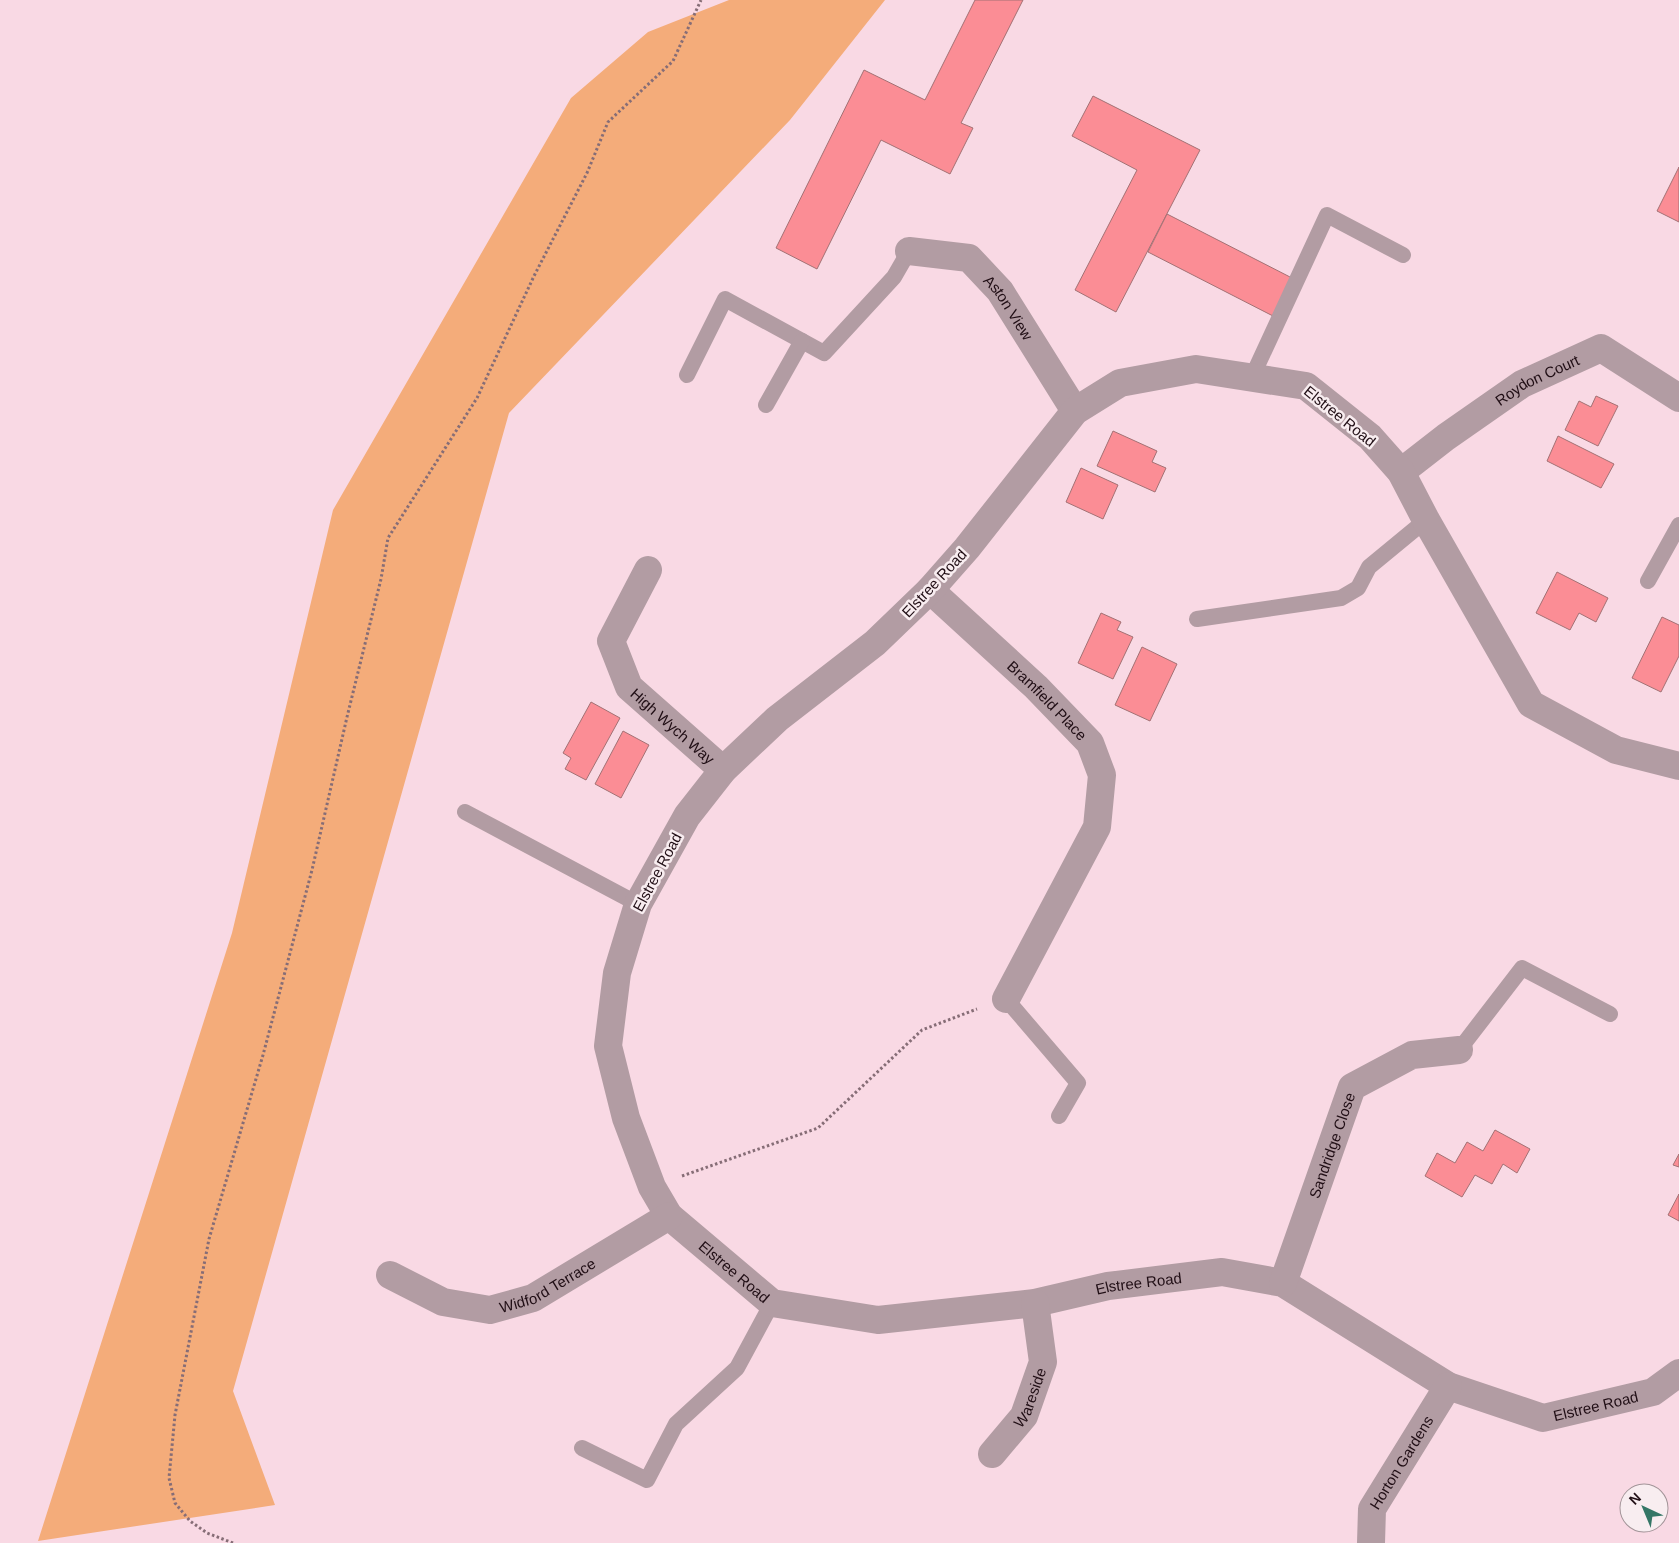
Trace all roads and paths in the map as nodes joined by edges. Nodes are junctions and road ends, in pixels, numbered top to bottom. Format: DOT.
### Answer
graph roads {
  1 [pos="701,0"];
  2 [pos="909,251"];
  3 [pos="1403,255"];
  4 [pos="802,341"];
  5 [pos="687,376"];
  6 [pos="1252,377"];
  7 [pos="1679,398"];
  8 [pos="766,405"];
  9 [pos="1075,410"];
  10 [pos="1401,472"];
  11 [pos="1426,520"];
  12 [pos="1679,525"];
  13 [pos="648,570"];
  14 [pos="1648,581"];
  15 [pos="930,590"];
  16 [pos="1197,619"];
  17 [pos="1679,766"];
  18 [pos="723,770"];
  19 [pos="465,812"];
  20 [pos="638,904"];
  21 [pos="1006,999"];
  22 [pos="1610,1014"];
  23 [pos="1459,1050"];
  24 [pos="1059,1116"];
  25 [pos="652,1187"];
  26 [pos="669,1216"];
  27 [pos="390,1275"];
  28 [pos="1283,1283"];
  29 [pos="772,1303"];
  30 [pos="1035,1303"];
  31 [pos="1679,1373"];
  32 [pos="1448,1386"];
  33 [pos="582,1448"];
  34 [pos="992,1454"];
  35 [pos="233,1543"];
  36 [pos="1370,1543"];
  1 -- 35 [label="path"];
  2 -- 4 [label="lane"];
  2 -- 9 [label="street, Aston View"];
  3 -- 6 [label="lane"];
  4 -- 5 [label="lane"];
  4 -- 8 [label="lane"];
  6 -- 9 [label="street, Elstree Road"];
  6 -- 10 [label="street, Elstree Road"];
  7 -- 10 [label="street, Roydon Court"];
  9 -- 15 [label="street, Elstree Road"];
  10 -- 11 [label="street, Elstree Road"];
  11 -- 16 [label="lane"];
  11 -- 17 [label="street, Elstree Road"];
  12 -- 14 [label="lane"];
  13 -- 18 [label="street, High Wych Way"];
  15 -- 18 [label="street, Elstree Road"];
  15 -- 21 [label="street, Bramfield Place"];
  18 -- 20 [label="street, Elstree Road"];
  19 -- 20 [label="lane"];
  20 -- 25 [label="street, Elstree Road"];
  21 -- 24 [label="lane"];
  21 -- 25 [label="path"];
  22 -- 23 [label="lane"];
  23 -- 28 [label="street, Sandridge Close"];
  25 -- 26 [label="street, Elstree Road"];
  26 -- 27 [label="street, Widford Terrace"];
  26 -- 29 [label="street, Elstree Road"];
  28 -- 30 [label="street, Elstree Road"];
  28 -- 32 [label="street, Elstree Road"];
  29 -- 30 [label="street, Elstree Road"];
  29 -- 33 [label="lane"];
  30 -- 34 [label="street, Wareside"];
  31 -- 32 [label="street, Elstree Road"];
  32 -- 36 [label="street, Horton Gardens"];
}
